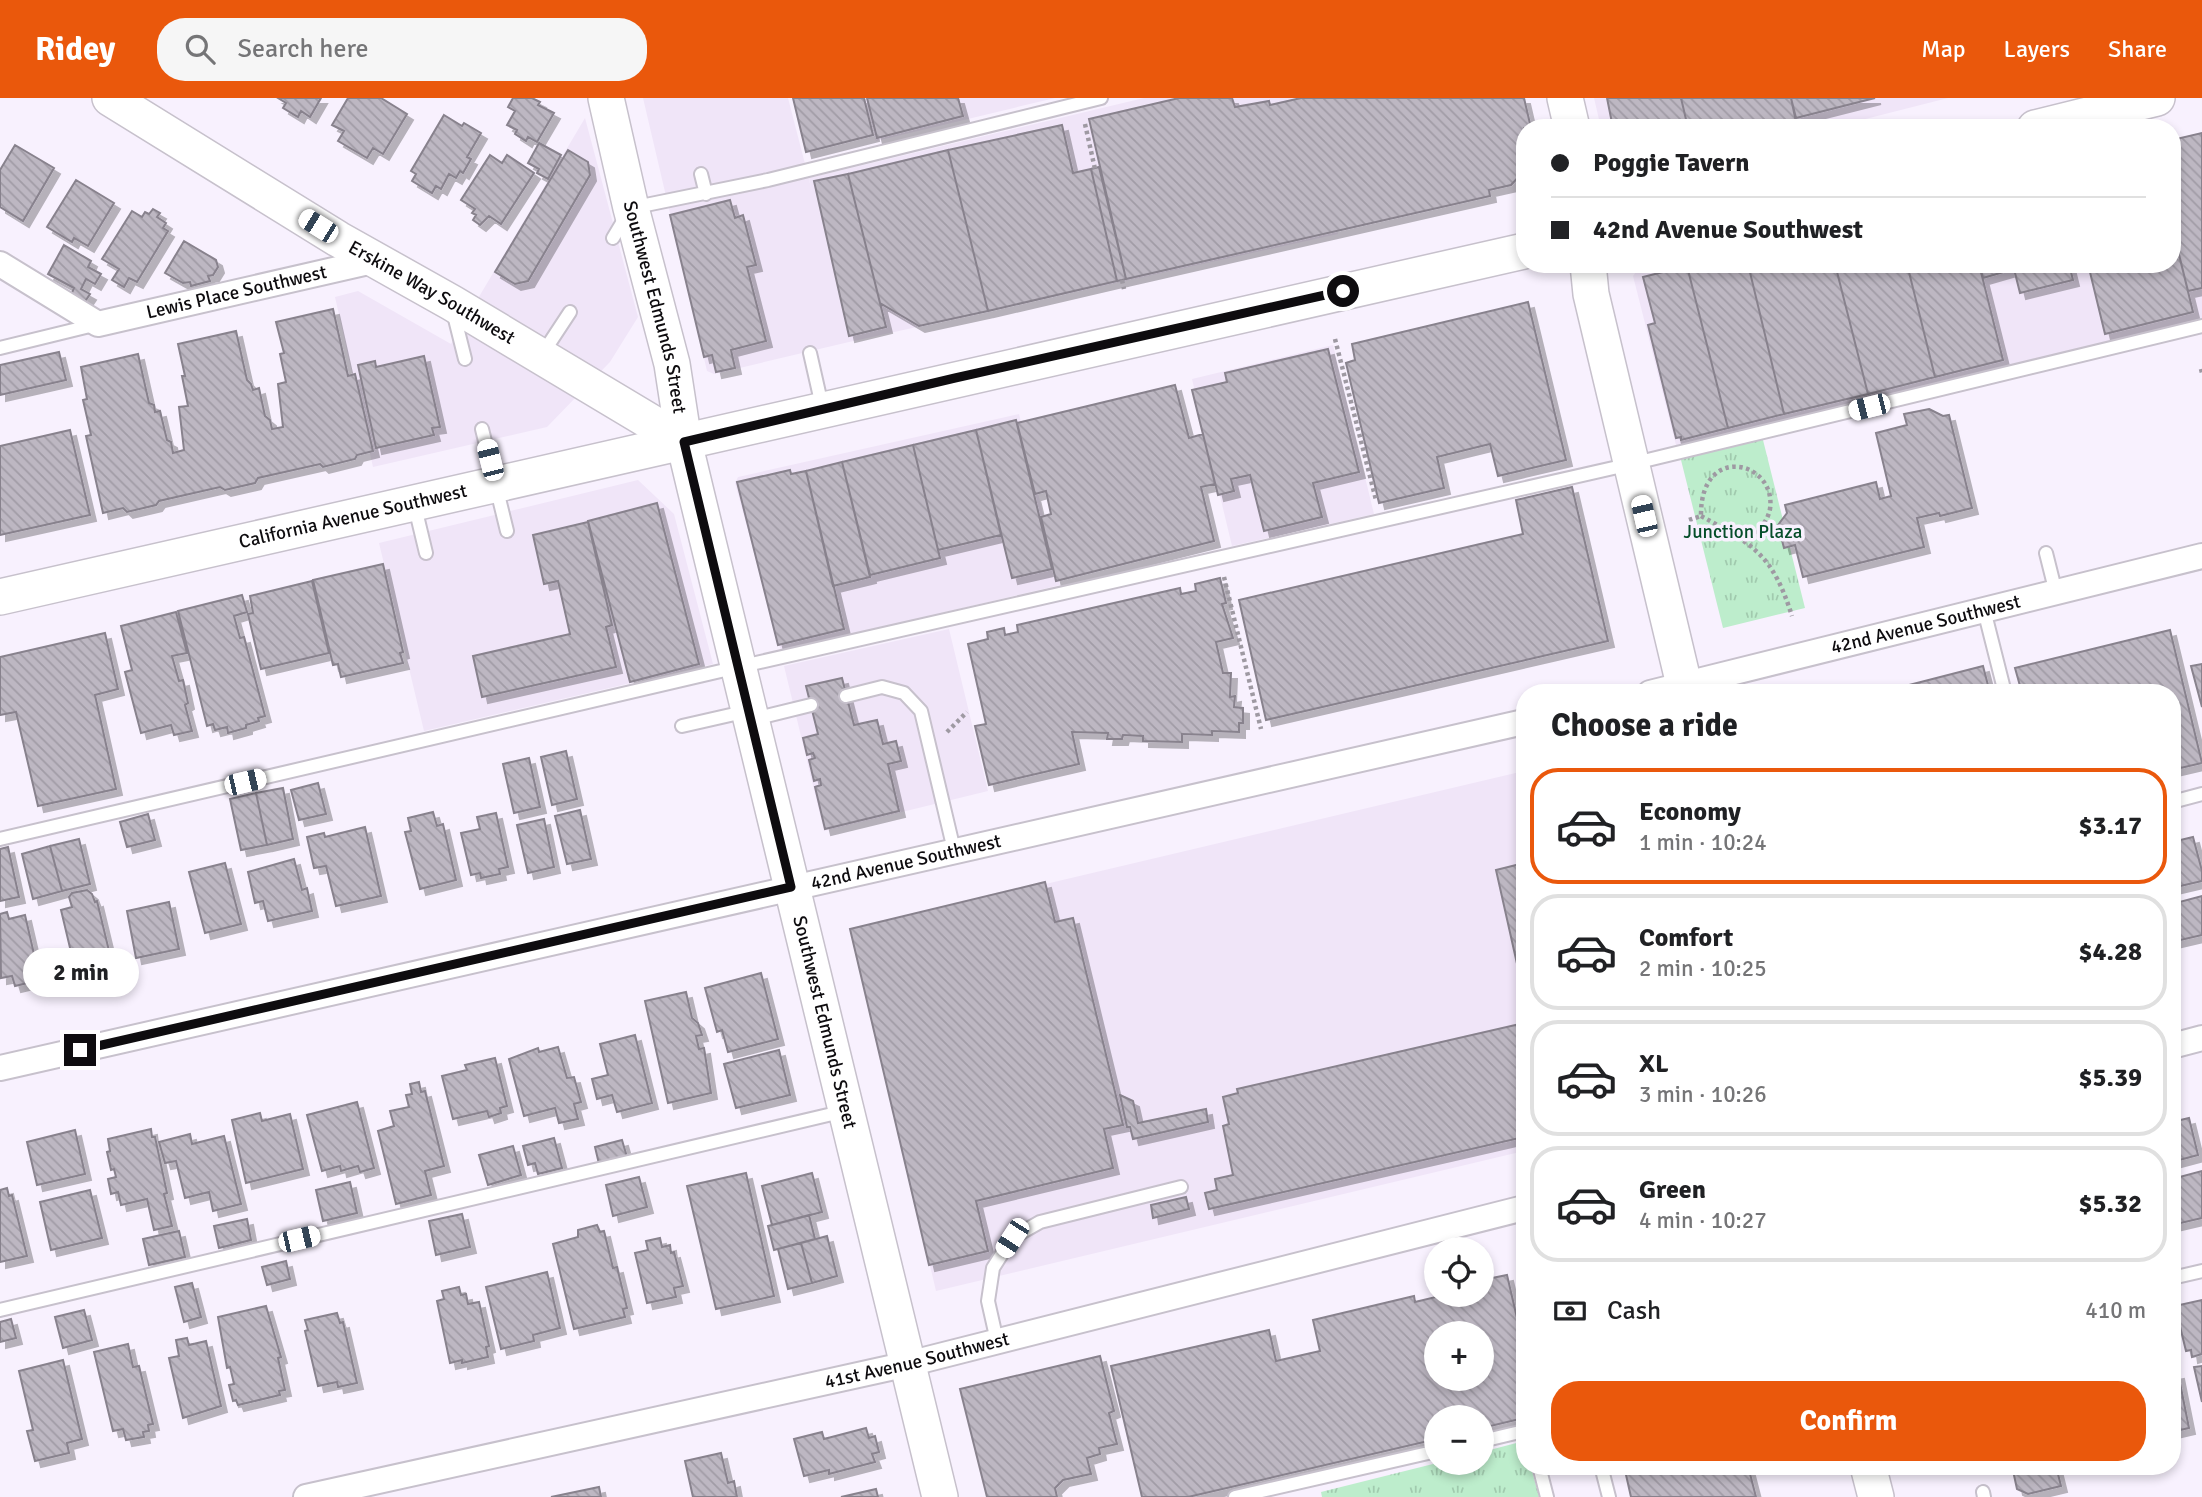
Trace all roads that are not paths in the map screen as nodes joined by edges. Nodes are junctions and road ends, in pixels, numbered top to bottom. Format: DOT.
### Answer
graph roads {
  1 [pos="110,98"];
  2 [pos="606,98"];
  3 [pos="1101,98"];
  4 [pos="1565,98"];
  5 [pos="2157,98"];
  6 [pos="1571,119"];
  7 [pos="2072,119"];
  8 [pos="701,174"];
  9 [pos="706,194"];
  10 [pos="631,208"];
  11 [pos="613,238"];
  12 [pos="1516,253"];
  13 [pos="377,260"];
  14 [pos="0,264"];
  15 [pos="1589,273"];
  16 [pos="452,303"];
  17 [pos="570,312"];
  18 [pos="98,324"];
  19 [pos="2202,327"];
  20 [pos="0,348"];
  21 [pos="810,353"];
  22 [pos="541,357"];
  23 [pos="465,359"];
  24 [pos="823,410"];
  25 [pos="482,429"];
  26 [pos="684,442"];
  27 [pos="1631,464"];
  28 [pos="496,484"];
  29 [pos="414,503"];
  30 [pos="507,531"];
  31 [pos="2046,552"];
  32 [pos="426,554"];
  33 [pos="2202,556"];
  34 [pos="2056,593"];
  35 [pos="0,597"];
  36 [pos="1984,610"];
  37 [pos="738,667"];
  38 [pos="1684,684"];
  39 [pos="1704,684"];
  40 [pos="2003,684"];
  41 [pos="846,696"];
  42 [pos="811,705"];
  43 [pos="750,715"];
  44 [pos="1516,724"];
  45 [pos="682,726"];
  46 [pos="2202,794"];
  47 [pos="2181,800"];
  48 [pos="0,839"];
  49 [pos="954,850"];
  50 [pos="791,887"];
  51 [pos="2202,1038"];
  52 [pos="2181,1043"];
  53 [pos="0,1068"];
  54 [pos="846,1111"];
  55 [pos="1181,1187"];
  56 [pos="1516,1210"];
  57 [pos="2202,1270"];
  58 [pos="2181,1276"];
  59 [pos="0,1310"];
  60 [pos="997,1341"];
  61 [pos="908,1364"];
  62 [pos="1516,1433"];
  63 [pos="1494,1438"];
  64 [pos="1424,1454"];
  65 [pos="1541,1475"];
  66 [pos="1603,1475"];
  67 [pos="1870,1475"];
  68 [pos="306,1497"];
  69 [pos="940,1497"];
  70 [pos="1235,1497"];
  71 [pos="1547,1497"];
  72 [pos="1609,1497"];
  73 [pos="1876,1497"];
  1 -- 13 [label="main road, Erskine Way Southwest"];
  2 -- 10 [label="main road, Southwest Edmunds Street"];
  3 -- 9 [label="lane"];
  4 -- 6 [label="main road"];
  5 -- 7 [label="main road"];
  8 -- 9 [label="lane"];
  9 -- 10 [label="lane"];
  10 -- 11 [label="lane"];
  10 -- 26 [label="main road, Southwest Edmunds Street"];
  12 -- 24 [label="main road, California Avenue Southwest"];
  13 -- 16 [label="main road, Erskine Way Southwest"];
  13 -- 18 [label="street, Lewis Place Southwest"];
  14 -- 18 [label="street"];
  15 -- 27 [label="main road"];
  16 -- 22 [label="main road, Erskine Way Southwest"];
  16 -- 23 [label="lane"];
  17 -- 22 [label="lane"];
  18 -- 20 [label="lane, Lewis Place Southwest"];
  19 -- 27 [label="lane"];
  21 -- 24 [label="lane"];
  22 -- 26 [label="main road, Erskine Way Southwest"];
  24 -- 26 [label="main road, California Avenue Southwest"];
  25 -- 28 [label="lane"];
  26 -- 28 [label="main road, California Avenue Southwest"];
  26 -- 37 [label="main road, Southwest Edmunds Street"];
  27 -- 37 [label="lane"];
  27 -- 38 [label="main road"];
  28 -- 29 [label="main road, California Avenue Southwest"];
  28 -- 30 [label="lane"];
  29 -- 32 [label="lane"];
  29 -- 35 [label="main road, California Avenue Southwest"];
  31 -- 34 [label="lane"];
  33 -- 34 [label="street, 42nd Avenue Southwest"];
  34 -- 36 [label="street, 42nd Avenue Southwest"];
  36 -- 39 [label="street, 42nd Avenue Southwest"];
  36 -- 40 [label="lane"];
  37 -- 43 [label="main road, Southwest Edmunds Street"];
  37 -- 48 [label="lane"];
  41 -- 49 [label="lane"];
  42 -- 43 [label="lane"];
  43 -- 45 [label="lane"];
  43 -- 50 [label="main road, Southwest Edmunds Street"];
  44 -- 49 [label="street, 42nd Avenue Southwest"];
  46 -- 47 [label="lane"];
  49 -- 50 [label="street, 42nd Avenue Southwest"];
  50 -- 53 [label="street, 42nd Avenue Southwest"];
  50 -- 54 [label="main road, Southwest Edmunds Street"];
  51 -- 52 [label="street"];
  54 -- 59 [label="lane"];
  54 -- 61 [label="main road, Southwest Edmunds Street"];
  55 -- 60 [label="lane"];
  56 -- 60 [label="street, 41st Avenue Southwest"];
  57 -- 58 [label="lane"];
  60 -- 61 [label="street, 41st Avenue Southwest"];
  61 -- 68 [label="street, 41st Avenue Southwest"];
  61 -- 69 [label="main road, Southwest Edmunds Street"];
  62 -- 63 [label="lane"];
  64 -- 70 [label="lane"];
  65 -- 71 [label="lane"];
  66 -- 72 [label="lane"];
  67 -- 73 [label="main road"];
}
